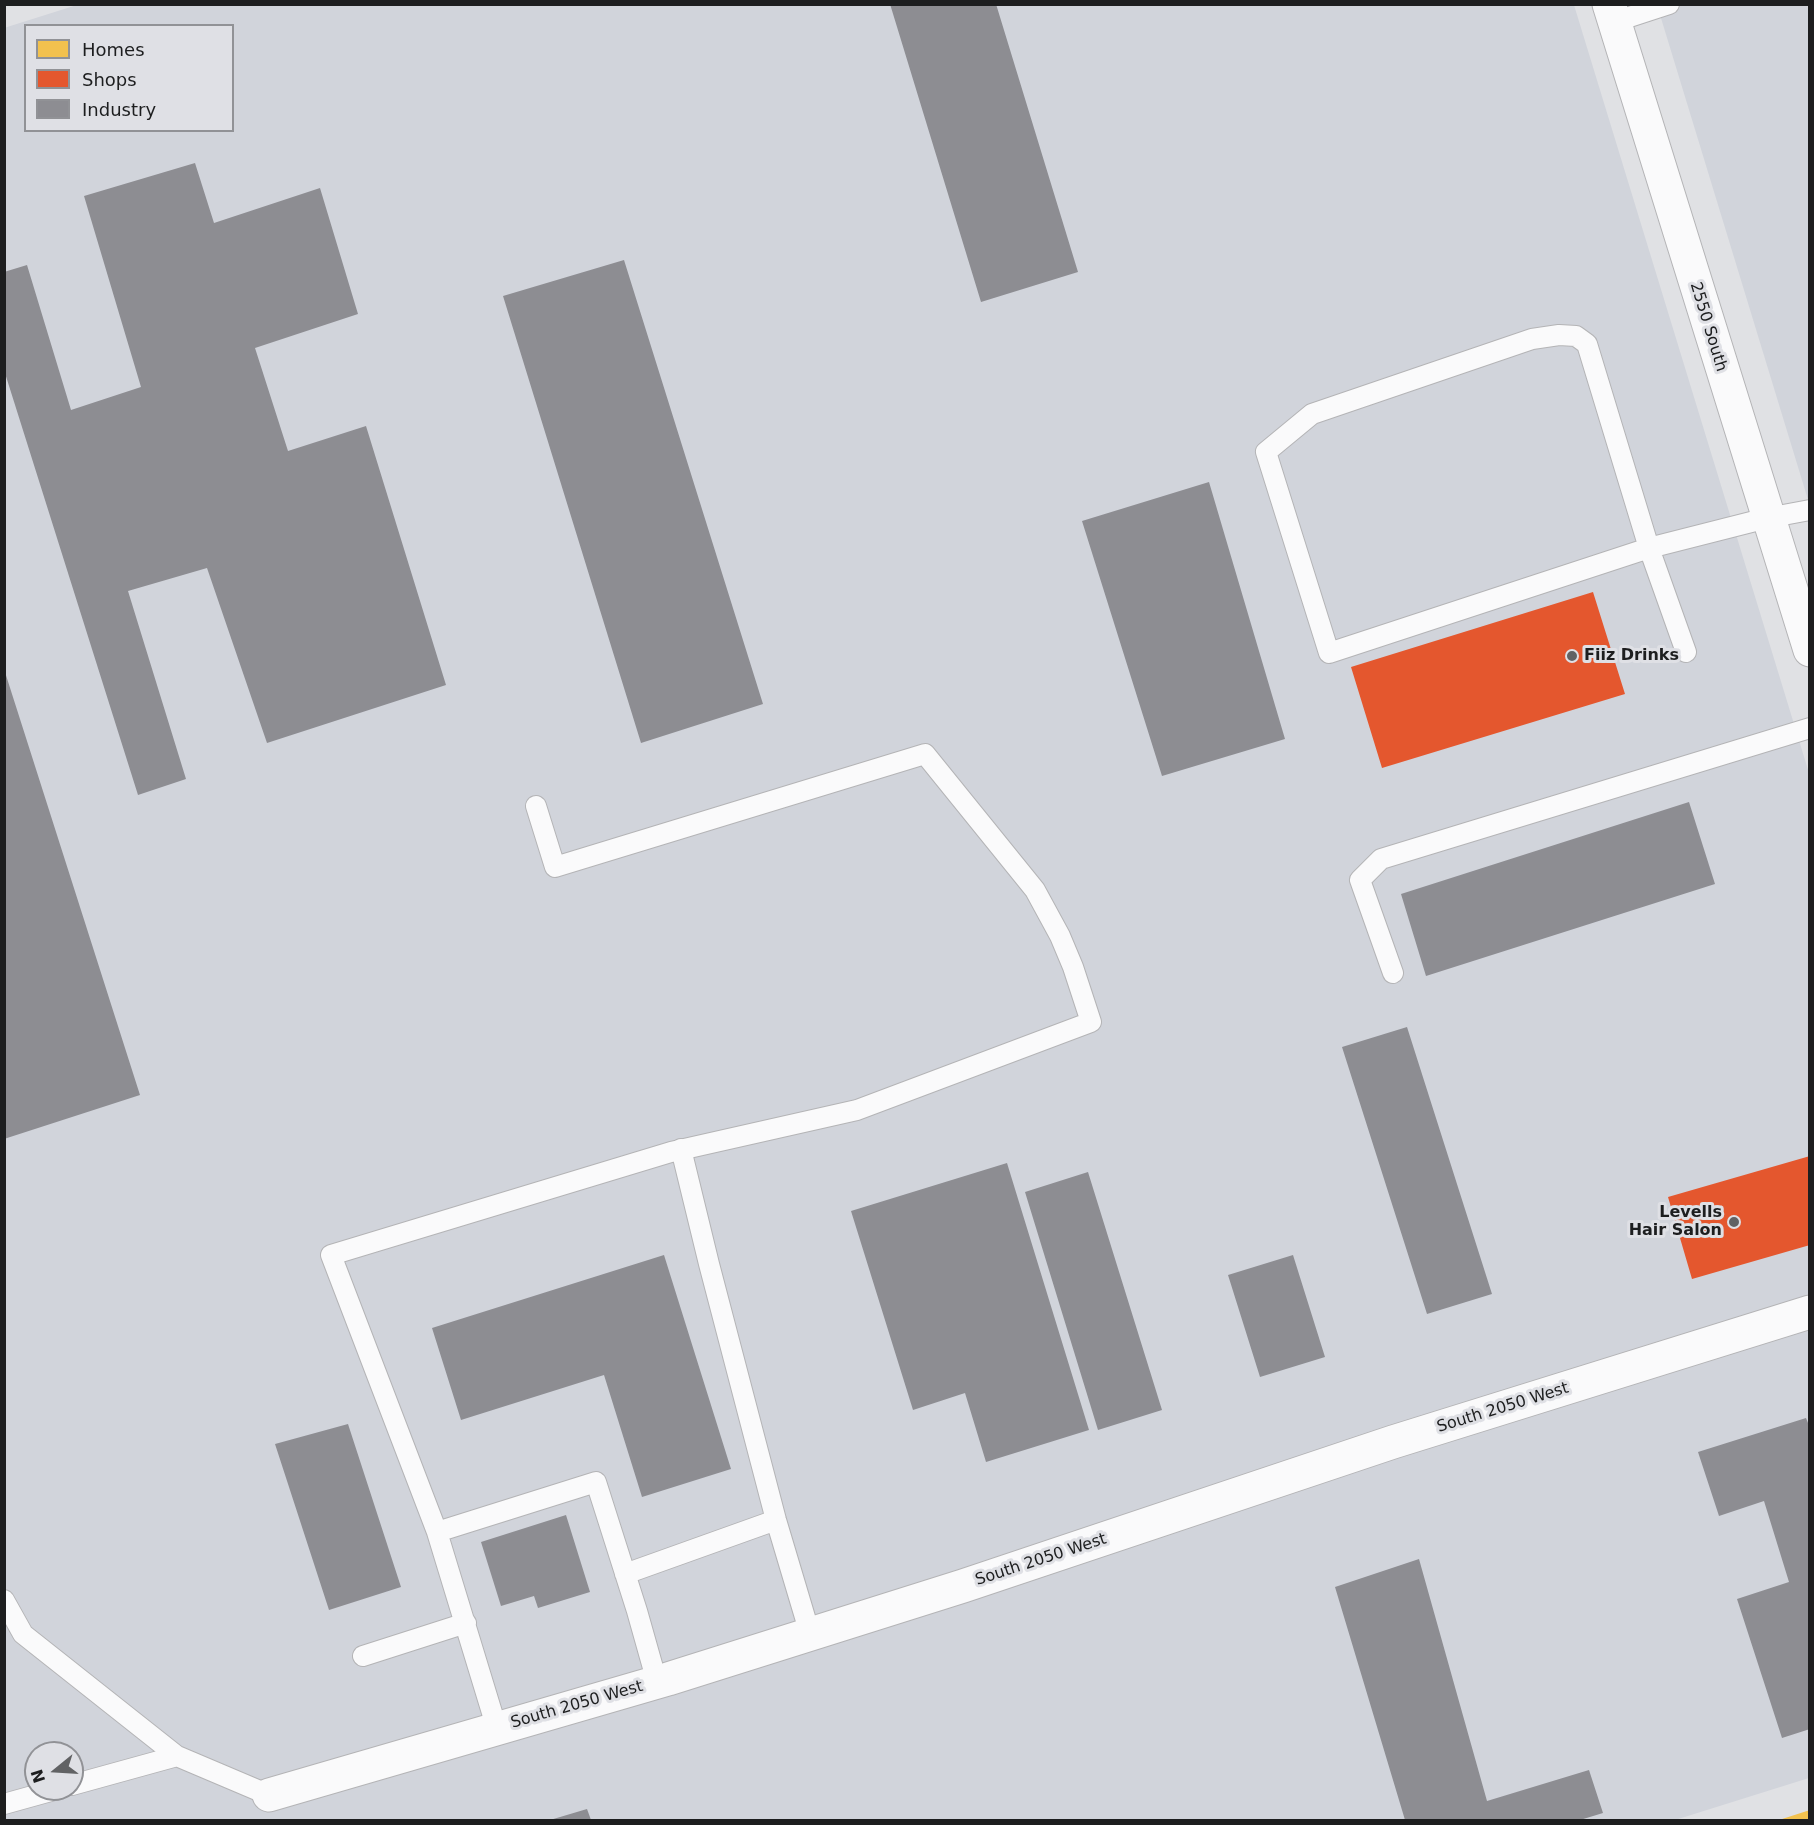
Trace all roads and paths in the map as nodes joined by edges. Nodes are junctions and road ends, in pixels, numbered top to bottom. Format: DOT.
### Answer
graph roads {
  1 [pos="1669,4"];
  2 [pos="1611,13"];
  3 [pos="1809,510"];
  4 [pos="1767,518"];
  5 [pos="1649,548"];
  6 [pos="1809,650"];
  7 [pos="1686,652"];
  8 [pos="1809,728"];
  9 [pos="536,807"];
  10 [pos="1393,973"];
  11 [pos="681,1149"];
  12 [pos="1809,1312"];
  13 [pos="776,1520"];
  14 [pos="437,1532"];
  15 [pos="625,1574"];
  16 [pos="4,1600"];
  17 [pos="466,1623"];
  18 [pos="810,1634"];
  19 [pos="363,1656"];
  20 [pos="657,1682"];
  21 [pos="497,1729"];
  22 [pos="177,1756"];
  23 [pos="84,1782"];
  24 [pos="269,1795"];
  25 [pos="24,1798"];
  26 [pos="4,1804"];
  1 -- 2 [label="lane"];
  2 -- 4 [label="street, 2550 South"];
  3 -- 4 [label="lane"];
  4 -- 5 [label="lane"];
  4 -- 6 [label="street, 2550 South"];
  5 -- 5 [label="lane"];
  5 -- 7 [label="lane"];
  8 -- 10 [label="lane"];
  9 -- 11 [label="lane"];
  11 -- 13 [label="lane"];
  11 -- 14 [label="lane"];
  12 -- 18 [label="street, South 2050 West"];
  13 -- 15 [label="lane"];
  13 -- 18 [label="lane"];
  14 -- 15 [label="lane"];
  14 -- 17 [label="lane"];
  15 -- 20 [label="lane"];
  16 -- 22 [label="lane"];
  17 -- 19 [label="lane"];
  17 -- 21 [label="lane"];
  18 -- 20 [label="street, South 2050 West"];
  20 -- 21 [label="street, South 2050 West"];
  21 -- 24 [label="street, South 2050 West"];
  22 -- 23 [label="lane"];
  22 -- 24 [label="lane"];
  25 -- 26 [label="lane"];
}
